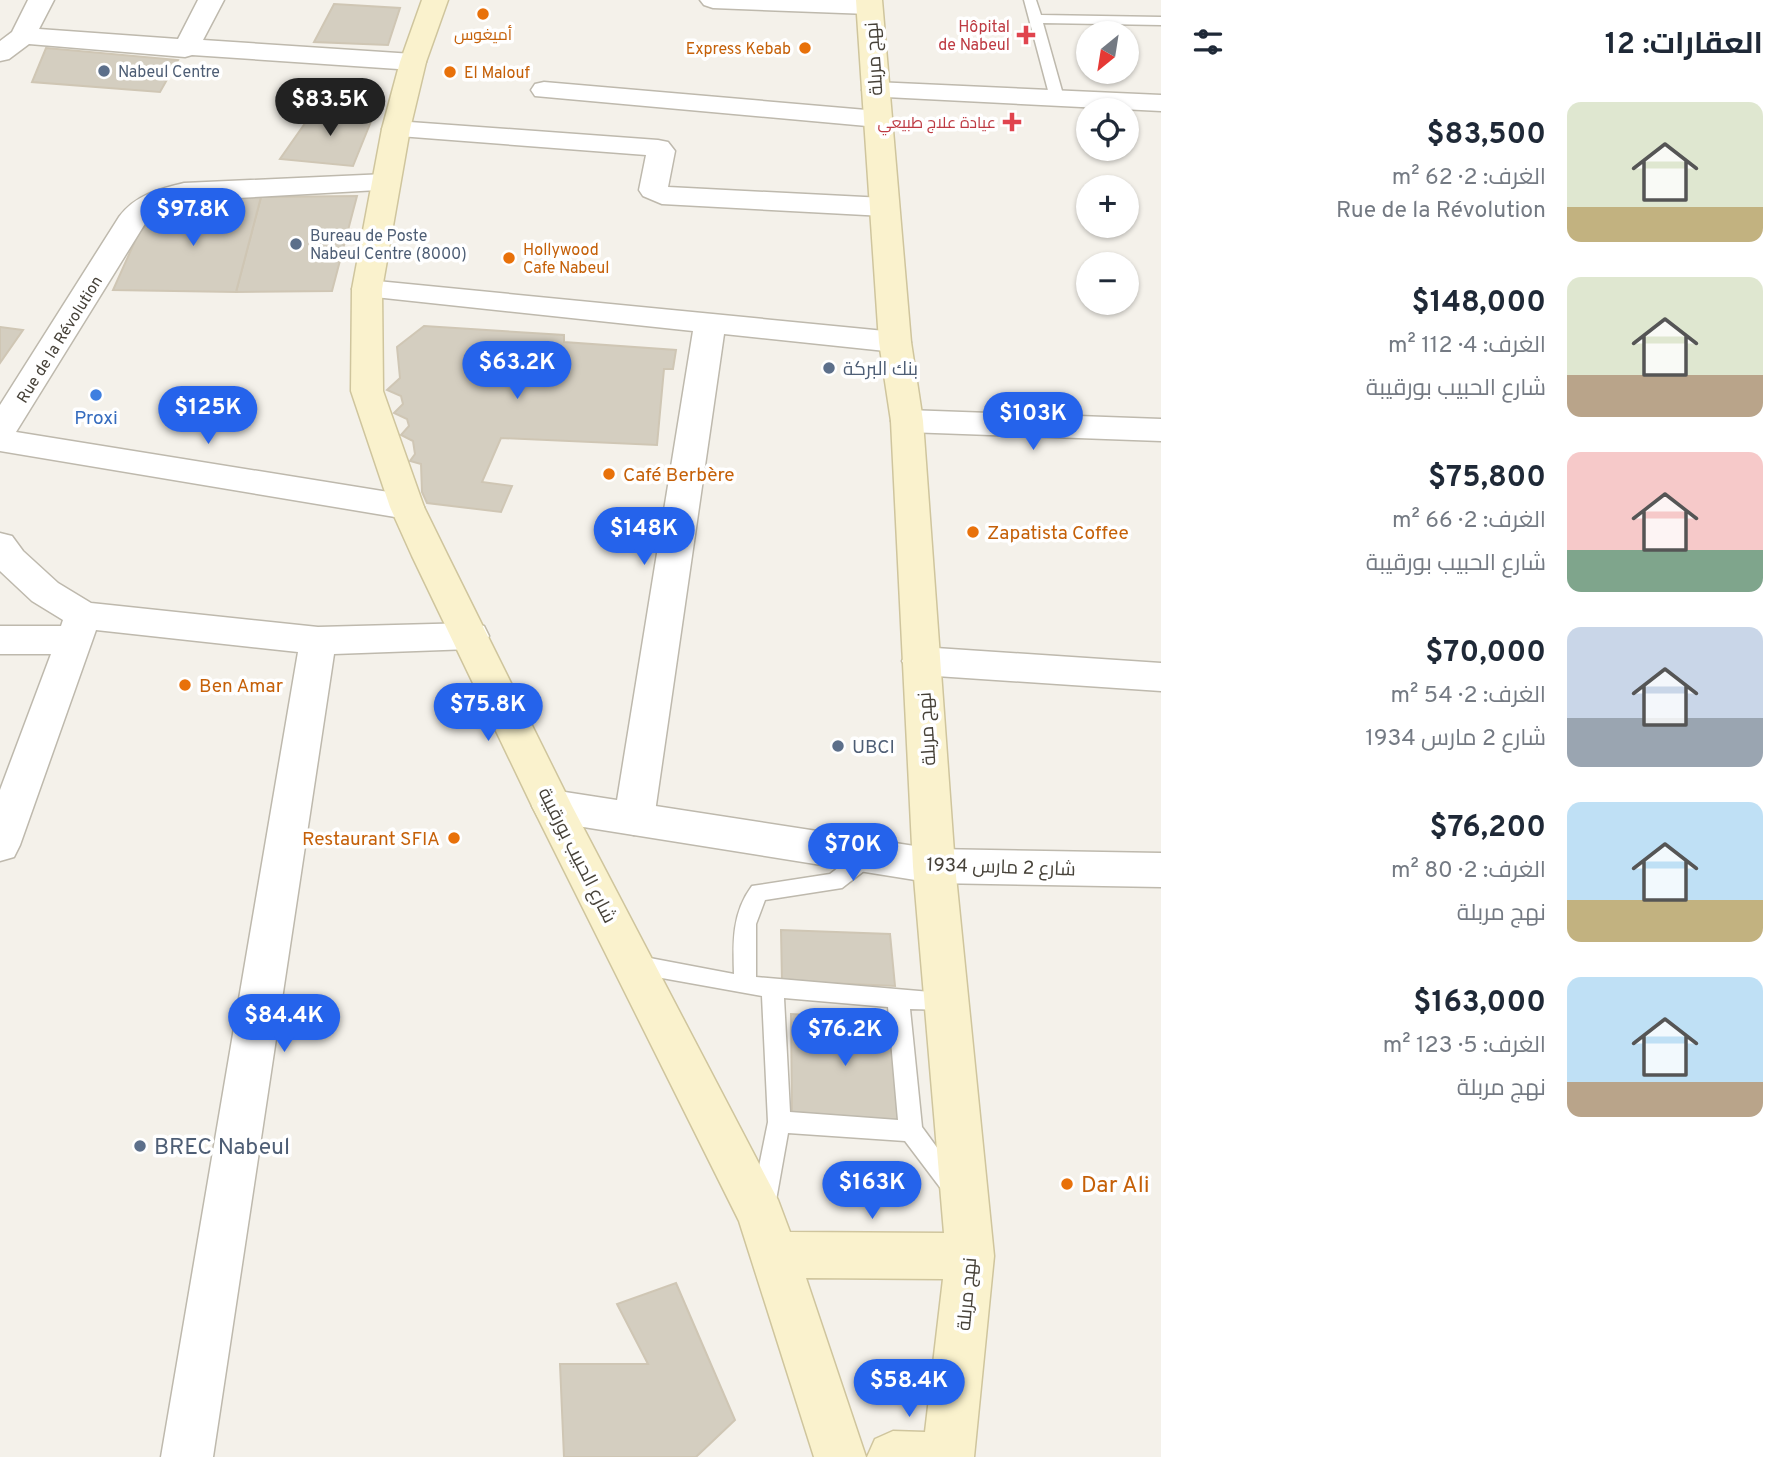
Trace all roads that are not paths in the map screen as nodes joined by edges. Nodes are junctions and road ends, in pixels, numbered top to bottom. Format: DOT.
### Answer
graph roads {
  1 [pos="41,0"];
  2 [pos="212,0"];
  3 [pos="435,0"];
  4 [pos="713,0"];
  5 [pos="1030,0"];
  6 [pos="869,3"];
  7 [pos="1036,19"];
  8 [pos="1161,21"];
  9 [pos="23,36"];
  10 [pos="185,49"];
  11 [pos="0,53"];
  12 [pos="413,62"];
  13 [pos="544,90"];
  14 [pos="1057,98"];
  15 [pos="1161,103"];
  16 [pos="877,104"];
  17 [pos="396,129"];
  18 [pos="386,183"];
  19 [pos="884,206"];
  20 [pos="367,289"];
  21 [pos="710,324"];
  22 [pos="895,342"];
  23 [pos="907,421"];
  24 [pos="1161,430"];
  25 [pos="0,431"];
  26 [pos="0,440"];
  27 [pos="407,507"];
  28 [pos="0,545"];
  29 [pos="78,627"];
  30 [pos="471,636"];
  31 [pos="0,640"];
  32 [pos="318,641"];
  33 [pos="921,661"];
  34 [pos="1161,677"];
  35 [pos="552,806"];
  36 [pos="634,819"];
  37 [pos="0,845"];
  38 [pos="871,854"];
  39 [pos="934,866"];
  40 [pos="1161,870"];
  41 [pos="633,964"];
  42 [pos="745,985"];
  43 [pos="772,988"];
  44 [pos="898,999"];
  45 [pos="946,1001"];
  46 [pos="779,1122"];
  47 [pos="911,1131"];
  48 [pos="965,1202"];
  49 [pos="768,1236"];
  50 [pos="970,1256"];
  51 [pos="187,1457"];
  52 [pos="840,1457"];
  53 [pos="893,1457"];
  54 [pos="922,1457"];
  55 [pos="948,1457"];
  1 -- 9 [label="street"];
  2 -- 10 [label="street"];
  3 -- 12 [label="main road, شارع الحبيب بورقيبة"];
  4 -- 6 [label="street"];
  5 -- 7 [label="lane"];
  6 -- 16 [label="main road, نهج مربلة"];
  7 -- 8 [label="lane"];
  7 -- 14 [label="lane"];
  9 -- 10 [label="street"];
  9 -- 11 [label="street"];
  10 -- 12 [label="street"];
  12 -- 17 [label="main road, شارع الحبيب بورقيبة"];
  13 -- 16 [label="street"];
  14 -- 15 [label="street"];
  14 -- 16 [label="street"];
  16 -- 19 [label="main road, نهج مربلة"];
  17 -- 18 [label="main road, شارع الحبيب بورقيبة"];
  17 -- 19 [label="street"];
  18 -- 20 [label="main road, شارع الحبيب بورقيبة"];
  18 -- 25 [label="street, Rue de la Révolution"];
  19 -- 22 [label="main road, نهج مربلة"];
  20 -- 21 [label="street"];
  20 -- 27 [label="main road, شارع الحبيب بورقيبة"];
  21 -- 22 [label="street"];
  21 -- 36 [label="street"];
  22 -- 23 [label="main road, نهج مربلة"];
  23 -- 24 [label="street"];
  23 -- 33 [label="main road, نهج مربلة"];
  26 -- 27 [label="street"];
  27 -- 30 [label="main road, شارع الحبيب بورقيبة"];
  28 -- 29 [label="street"];
  29 -- 31 [label="street"];
  29 -- 32 [label="street"];
  29 -- 37 [label="street"];
  30 -- 32 [label="street"];
  30 -- 35 [label="main road, شارع الحبيب بورقيبة"];
  32 -- 51 [label="street"];
  33 -- 34 [label="street"];
  33 -- 39 [label="main road, نهج مربلة"];
  35 -- 36 [label="street, شارع 2 مارس 1934"];
  35 -- 41 [label="main road, شارع الحبيب بورقيبة"];
  36 -- 38 [label="street, شارع 2 مارس 1934"];
  38 -- 39 [label="street, شارع 2 مارس 1934"];
  38 -- 42 [label="lane"];
  39 -- 40 [label="street, شارع 2 مارس 1934"];
  39 -- 45 [label="main road, نهج مربلة"];
  41 -- 42 [label="lane"];
  41 -- 49 [label="main road, شارع الحبيب بورقيبة"];
  42 -- 43 [label="lane"];
  43 -- 44 [label="lane"];
  43 -- 46 [label="lane"];
  44 -- 45 [label="lane"];
  44 -- 47 [label="lane"];
  45 -- 48 [label="main road, نهج مربلة"];
  46 -- 47 [label="lane"];
  46 -- 49 [label="lane"];
  47 -- 48 [label="lane"];
  48 -- 50 [label="main road, نهج مربلة"];
  49 -- 50 [label="main road"];
  49 -- 52 [label="main road, شارع الحبيب بورقيبة"];
  50 -- 55 [label="main road, نهج مربلة"];
  53 -- 54 [label="main road"];
}
